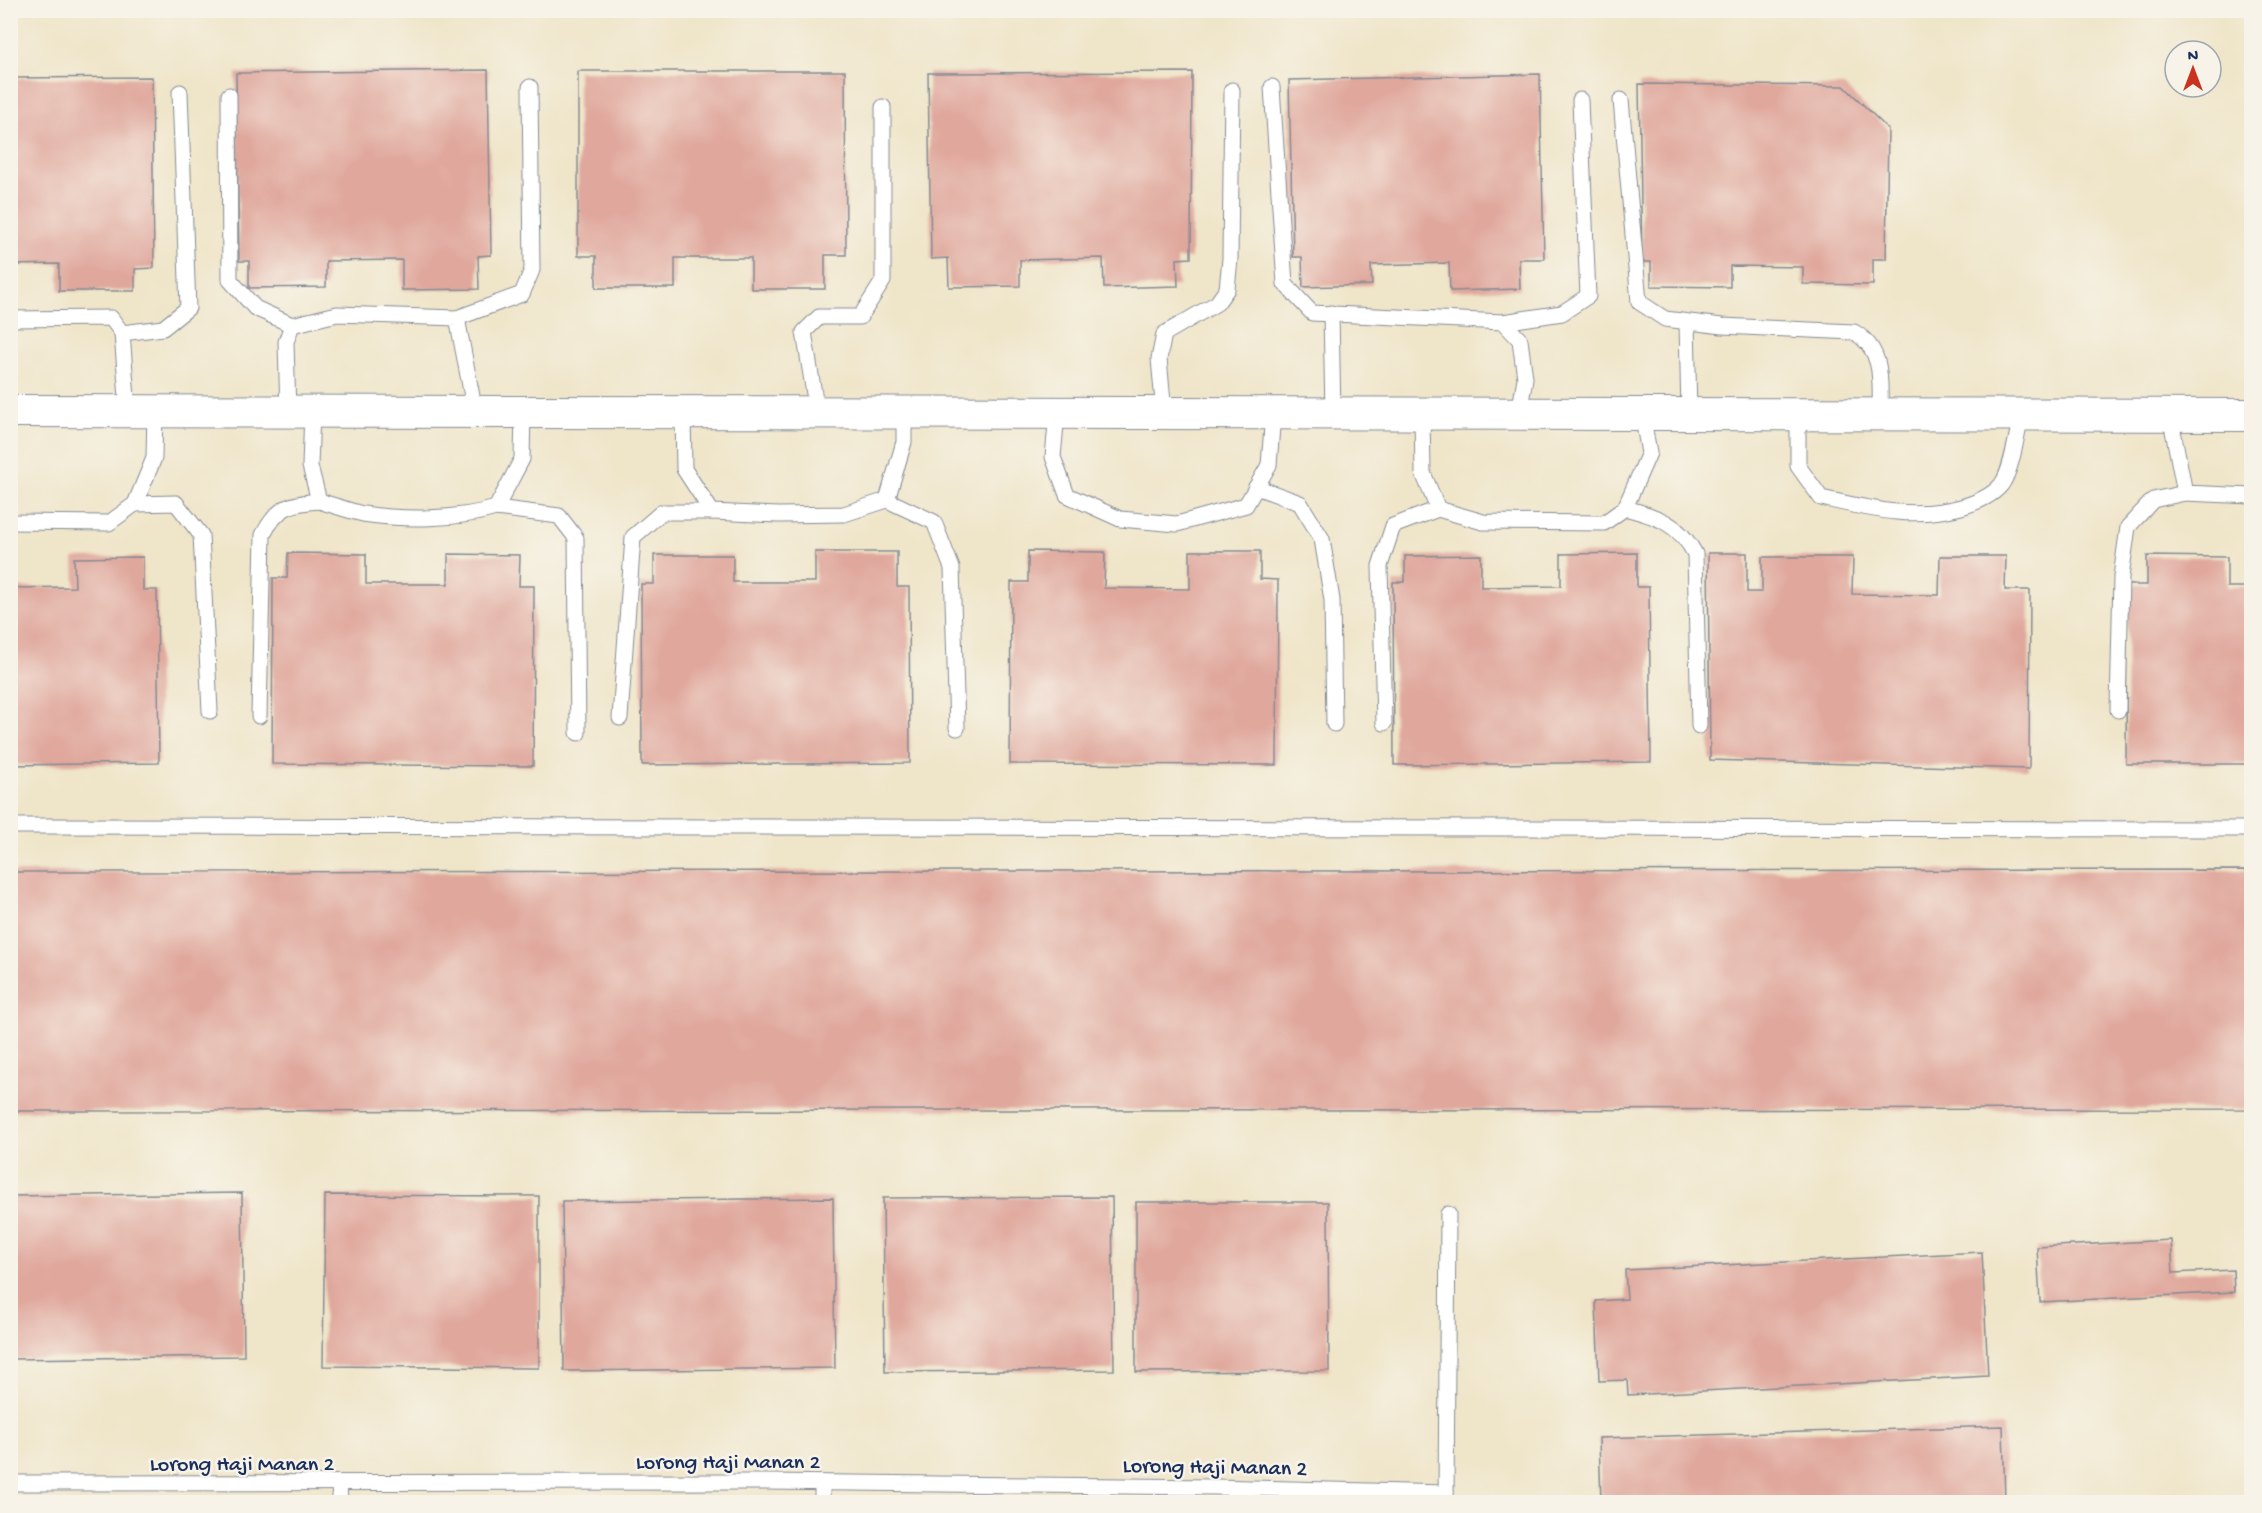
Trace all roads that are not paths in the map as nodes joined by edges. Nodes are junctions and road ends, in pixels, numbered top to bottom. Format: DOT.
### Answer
graph roads {
  1 [pos="530,87"];
  2 [pos="1272,87"];
  3 [pos="1232,90"];
  4 [pos="180,92"];
  5 [pos="229,95"];
  6 [pos="1580,100"];
  7 [pos="1621,100"];
  8 [pos="883,107"];
  9 [pos="1331,313"];
  10 [pos="457,318"];
  11 [pos="10,319"];
  12 [pos="1503,322"];
  13 [pos="1687,322"];
  14 [pos="292,325"];
  15 [pos="122,333"];
  16 [pos="10,411"];
  17 [pos="141,411"];
  18 [pos="300,412"];
  19 [pos="475,412"];
  20 [pos="523,412"];
  21 [pos="683,412"];
  22 [pos="817,412"];
  23 [pos="904,413"];
  24 [pos="1057,413"];
  25 [pos="1164,413"];
  26 [pos="1273,414"];
  27 [pos="1333,414"];
  28 [pos="1422,414"];
  29 [pos="1518,414"];
  30 [pos="1642,414"];
  31 [pos="1689,414"];
  32 [pos="1798,414"];
  33 [pos="1880,415"];
  34 [pos="2021,415"];
  35 [pos="2170,415"];
  36 [pos="2252,415"];
  37 [pos="1256,487"];
  38 [pos="2185,493"];
  39 [pos="2252,496"];
  40 [pos="887,500"];
  41 [pos="319,501"];
  42 [pos="135,504"];
  43 [pos="496,507"];
  44 [pos="1625,507"];
  45 [pos="1438,509"];
  46 [pos="712,512"];
  47 [pos="10,522"];
  48 [pos="2118,710"];
  49 [pos="210,711"];
  50 [pos="259,716"];
  51 [pos="620,718"];
  52 [pos="1384,723"];
  53 [pos="1334,724"];
  54 [pos="1699,726"];
  55 [pos="957,728"];
  56 [pos="578,733"];
  57 [pos="10,826"];
  58 [pos="2252,829"];
  59 [pos="1448,1214"];
  60 [pos="822,1483"];
  61 [pos="10,1484"];
  62 [pos="339,1485"];
  63 [pos="1446,1498"];
  64 [pos="340,1503"];
  65 [pos="822,1503"];
  1 -- 10 [label="lane"];
  2 -- 9 [label="lane"];
  3 -- 25 [label="lane"];
  4 -- 15 [label="lane"];
  5 -- 14 [label="lane"];
  6 -- 12 [label="lane"];
  7 -- 13 [label="lane"];
  8 -- 22 [label="lane"];
  9 -- 12 [label="lane"];
  9 -- 27 [label="lane"];
  10 -- 14 [label="lane"];
  10 -- 19 [label="lane"];
  11 -- 15 [label="lane"];
  12 -- 29 [label="lane"];
  13 -- 31 [label="lane"];
  13 -- 33 [label="lane"];
  14 -- 18 [label="lane"];
  15 -- 17 [label="lane"];
  16 -- 17 [label="street"];
  17 -- 18 [label="street"];
  17 -- 42 [label="lane"];
  18 -- 19 [label="street"];
  18 -- 41 [label="lane"];
  19 -- 20 [label="street"];
  20 -- 21 [label="street"];
  20 -- 43 [label="lane"];
  21 -- 22 [label="street"];
  21 -- 46 [label="lane"];
  22 -- 23 [label="street"];
  23 -- 24 [label="street"];
  23 -- 40 [label="lane"];
  24 -- 25 [label="street"];
  24 -- 37 [label="lane"];
  25 -- 26 [label="street"];
  26 -- 27 [label="street"];
  26 -- 37 [label="lane"];
  27 -- 28 [label="street"];
  28 -- 29 [label="street"];
  28 -- 45 [label="lane"];
  29 -- 30 [label="street"];
  30 -- 31 [label="street"];
  30 -- 44 [label="lane"];
  31 -- 32 [label="street"];
  32 -- 33 [label="street"];
  32 -- 34 [label="lane"];
  33 -- 34 [label="street"];
  34 -- 35 [label="street"];
  35 -- 36 [label="street"];
  35 -- 38 [label="lane"];
  37 -- 53 [label="lane"];
  38 -- 39 [label="lane"];
  38 -- 48 [label="lane"];
  40 -- 46 [label="lane"];
  40 -- 55 [label="lane"];
  41 -- 43 [label="lane"];
  41 -- 50 [label="lane"];
  42 -- 47 [label="lane"];
  42 -- 49 [label="lane"];
  43 -- 56 [label="lane"];
  44 -- 45 [label="lane"];
  44 -- 54 [label="lane"];
  45 -- 52 [label="lane"];
  46 -- 51 [label="lane"];
  57 -- 58 [label="lane"];
  59 -- 63 [label="lane"];
  60 -- 62 [label="lane, Lorong Haji Manan 2"];
  60 -- 63 [label="lane, Lorong Haji Manan 2"];
  60 -- 65 [label="lane"];
  61 -- 62 [label="lane, Lorong Haji Manan 2"];
  62 -- 64 [label="lane"];
}
